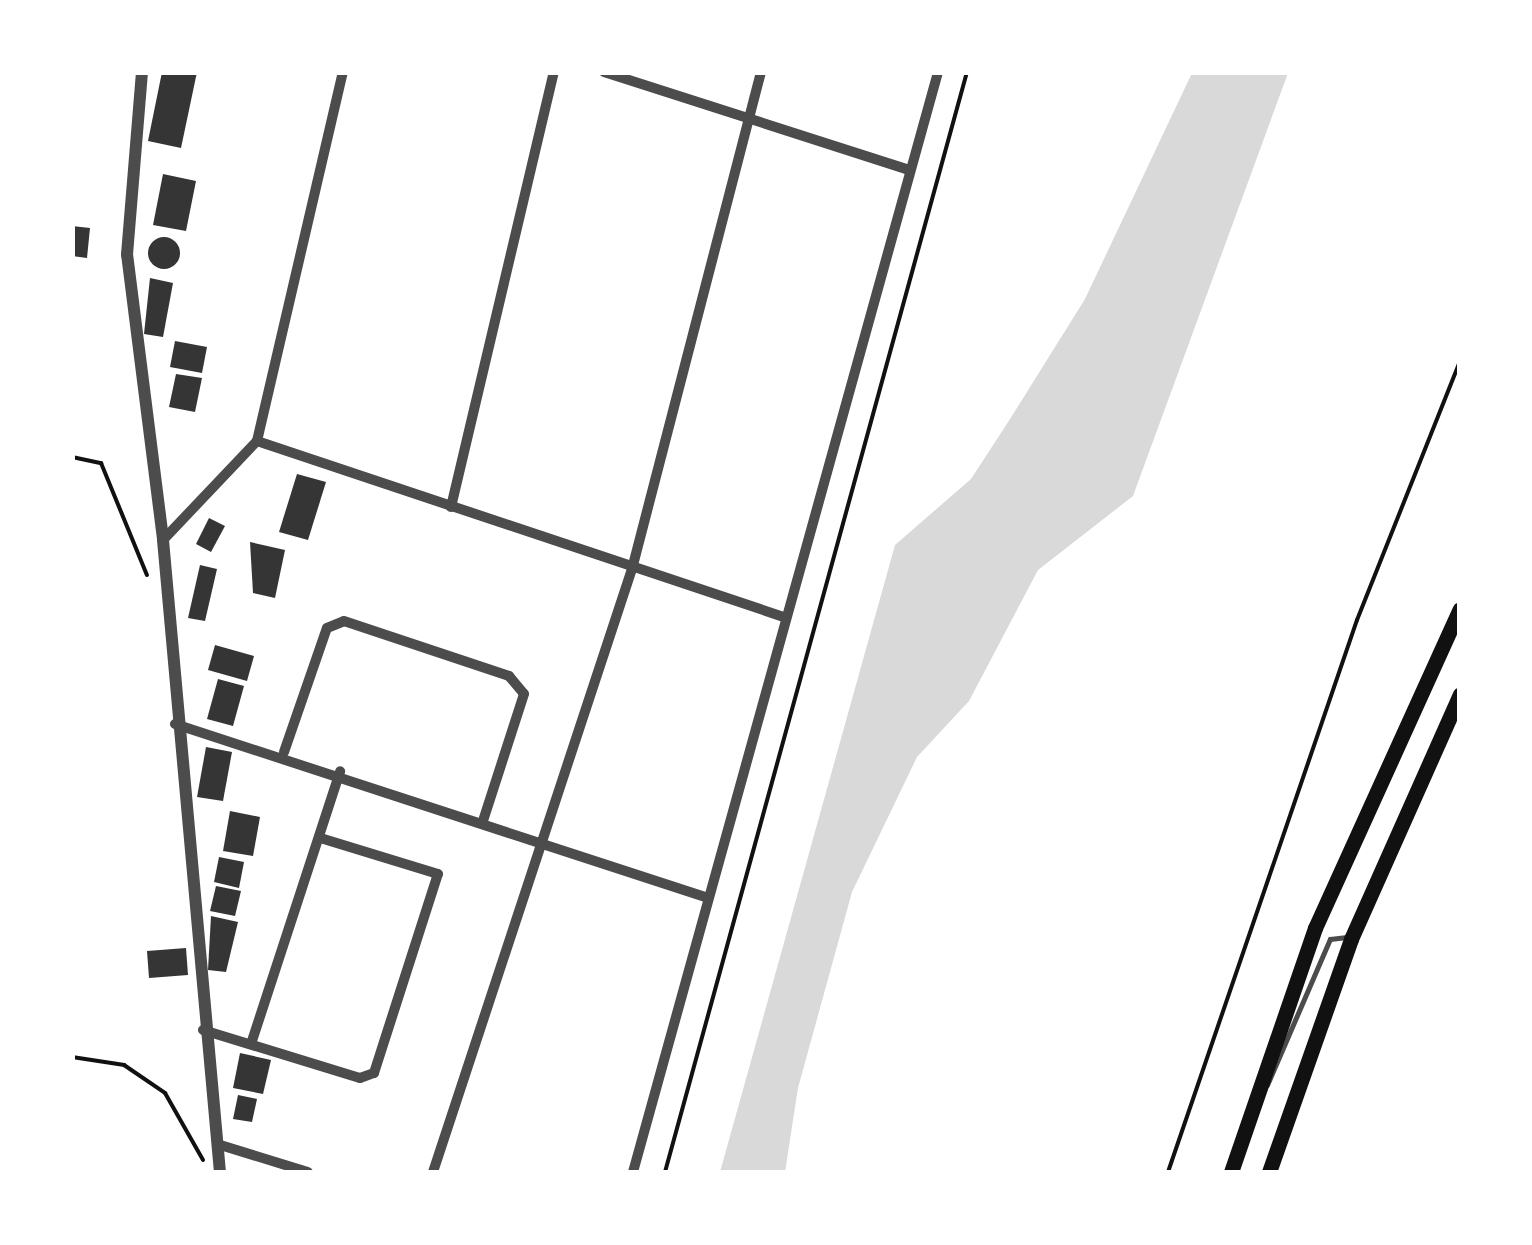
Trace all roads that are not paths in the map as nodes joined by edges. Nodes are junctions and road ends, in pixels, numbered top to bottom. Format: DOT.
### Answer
graph roads {
  1 [pos="142,72"];
  2 [pos="342,72"];
  3 [pos="554,72"];
  4 [pos="604,72"];
  5 [pos="762,72"];
  6 [pos="938,72"];
  7 [pos="748,120"];
  8 [pos="910,170"];
  9 [pos="257,441"];
  10 [pos="452,507"];
  11 [pos="163,540"];
  12 [pos="632,570"];
  13 [pos="1460,609"];
  14 [pos="784,617"];
  15 [pos="1452,643"];
  16 [pos="1460,694"];
  17 [pos="174,724"];
  18 [pos="284,752"];
  19 [pos="340,771"];
  20 [pos="484,821"];
  21 [pos="320,838"];
  22 [pos="542,840"];
  23 [pos="708,898"];
  24 [pos="1351,939"];
  25 [pos="202,1030"];
  26 [pos="251,1044"];
  27 [pos="1252,1109"];
  28 [pos="217,1144"];
  29 [pos="214,1168"];
  30 [pos="308,1172"];
  31 [pos="433,1172"];
  32 [pos="633,1172"];
  33 [pos="1232,1172"];
  34 [pos="1270,1172"];
  1 -- 11 [label="street"];
  2 -- 9 [label="street"];
  3 -- 10 [label="street"];
  4 -- 7 [label="street"];
  5 -- 7 [label="street"];
  6 -- 8 [label="street"];
  7 -- 8 [label="street"];
  7 -- 12 [label="street"];
  8 -- 14 [label="street"];
  9 -- 10 [label="street"];
  9 -- 11 [label="street"];
  10 -- 12 [label="street"];
  11 -- 17 [label="street"];
  12 -- 14 [label="street"];
  12 -- 22 [label="street"];
  13 -- 15 [label="highway"];
  14 -- 23 [label="street"];
  15 -- 27 [label="highway"];
  16 -- 24 [label="highway"];
  17 -- 18 [label="street"];
  17 -- 25 [label="street"];
  18 -- 19 [label="street"];
  18 -- 20 [label="street"];
  19 -- 20 [label="street"];
  19 -- 21 [label="street"];
  20 -- 22 [label="street"];
  21 -- 26 [label="street"];
  21 -- 26 [label="street"];
  22 -- 23 [label="street"];
  22 -- 31 [label="street"];
  23 -- 32 [label="street"];
  24 -- 27 [label="lane"];
  24 -- 34 [label="highway"];
  25 -- 26 [label="street"];
  25 -- 28 [label="street"];
  27 -- 33 [label="highway"];
  28 -- 29 [label="street"];
  28 -- 30 [label="street"];
}
